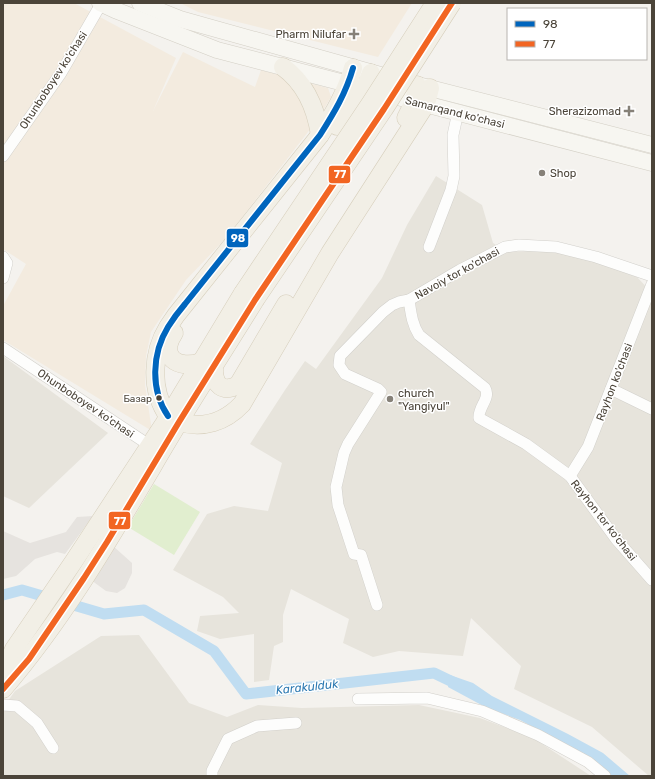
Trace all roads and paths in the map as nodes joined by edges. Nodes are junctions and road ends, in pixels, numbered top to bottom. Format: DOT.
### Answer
graph roads {
  1 [pos="101,3"];
  2 [pos="140,3"];
  3 [pos="436,3"];
  4 [pos="452,3"];
  5 [pos="283,67"];
  6 [pos="360,78"];
  7 [pos="422,95"];
  8 [pos="464,97"];
  9 [pos="458,112"];
  10 [pos="320,135"];
  11 [pos="652,145"];
  12 [pos="3,156"];
  13 [pos="652,163"];
  14 [pos="429,247"];
  15 [pos="3,257"];
  16 [pos="652,276"];
  17 [pos="3,278"];
  18 [pos="652,284"];
  19 [pos="249,296"];
  20 [pos="409,300"];
  21 [pos="3,348"];
  22 [pos="207,365"];
  23 [pos="611,389"];
  24 [pos="652,409"];
  25 [pos="174,419"];
  26 [pos="149,445"];
  27 [pos="570,476"];
  28 [pos="79,569"];
  29 [pos="652,580"];
  30 [pos="376,605"];
  31 [pos="21,654"];
  32 [pos="3,674"];
  33 [pos="3,689"];
  34 [pos="358,699"];
  35 [pos="3,705"];
  36 [pos="296,723"];
  37 [pos="53,748"];
  38 [pos="212,776"];
  39 [pos="605,776"];
  1 -- 5 [label="main road, Samarqand ko'chasi"];
  1 -- 12 [label="street, Ohunboboyev ko'chasi"];
  2 -- 6 [label="main road, Samarqand ko'chasi"];
  3 -- 19 [label="main road, bridge"];
  4 -- 19 [label="main road, bridge"];
  5 -- 6 [label="main road, Samarqand ko'chasi"];
  5 -- 10 [label="main road"];
  6 -- 7 [label="main road, Samarqand ko'chasi"];
  6 -- 10 [label="main road"];
  6 -- 22 [label="main road"];
  7 -- 8 [label="main road, Samarqand ko'chasi"];
  7 -- 9 [label="main road, Samarqand ko'chasi"];
  7 -- 22 [label="main road"];
  7 -- 25 [label="main road"];
  8 -- 9 [label="main road"];
  8 -- 11 [label="main road, Samarqand ko'chasi"];
  9 -- 13 [label="main road, Samarqand ko'chasi"];
  9 -- 14 [label="street"];
  10 -- 25 [label="main road"];
  15 -- 17 [label="street"];
  16 -- 20 [label="street, Navoiy tor ko'chasi"];
  18 -- 23 [label="street, Rayhon ko'chasi"];
  19 -- 22 [label="main road"];
  20 -- 27 [label="street, Rayhon tor ko'chasi"];
  20 -- 30 [label="street, Navoiy tor ko'chasi"];
  21 -- 26 [label="street, Ohunboboyev ko'chasi"];
  22 -- 25 [label="main road"];
  23 -- 24 [label="street"];
  23 -- 27 [label="street, Rayhon ko'chasi"];
  25 -- 26 [label="main road"];
  25 -- 28 [label="main road"];
  26 -- 28 [label="main road"];
  27 -- 29 [label="street, Rayhon tor ko'chasi"];
  28 -- 31 [label="main road"];
  31 -- 32 [label="main road"];
  31 -- 33 [label="main road"];
  34 -- 39 [label="street"];
  35 -- 37 [label="street"];
  36 -- 38 [label="street"];
}
